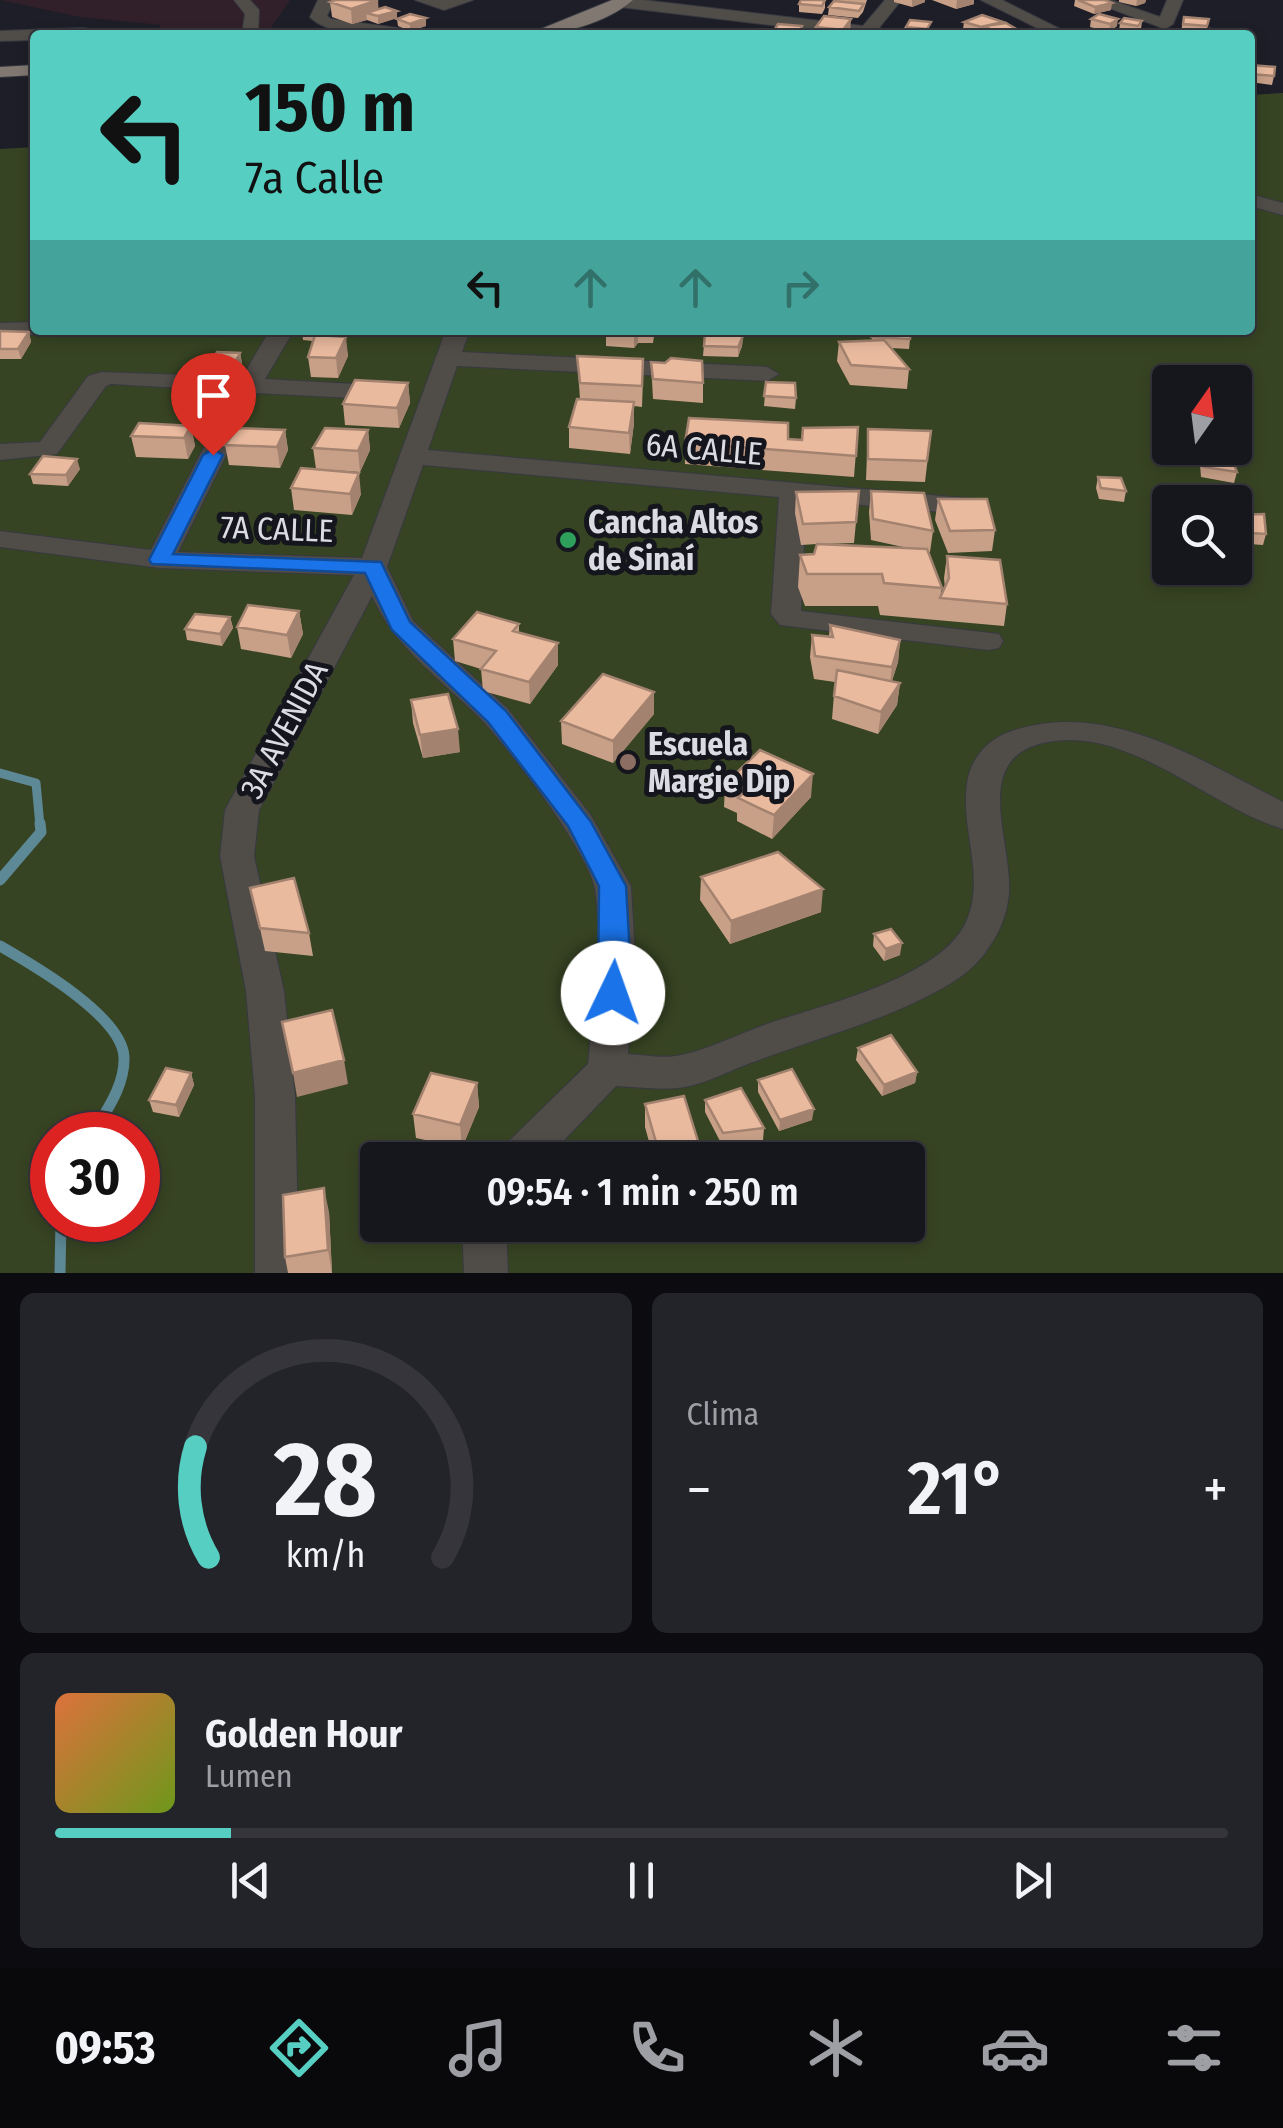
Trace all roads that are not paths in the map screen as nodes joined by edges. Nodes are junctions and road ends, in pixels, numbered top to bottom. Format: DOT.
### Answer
graph roads {
  1 [pos="242,0"];
  2 [pos="326,0"];
  3 [pos="423,0"];
  4 [pos="465,0"];
  5 [pos="805,0"];
  6 [pos="989,0"];
  7 [pos="1096,0"];
  8 [pos="1175,0"];
  9 [pos="623,1"];
  10 [pos="891,3"];
  11 [pos="715,6"];
  12 [pos="788,22"];
  13 [pos="251,30"];
  14 [pos="376,30"];
  15 [pos="550,30"];
  16 [pos="816,30"];
  17 [pos="868,30"];
  18 [pos="1053,30"];
  19 [pos="30,35"];
  20 [pos="0,36"];
  21 [pos="30,70"];
  22 [pos="0,72"];
  23 [pos="1255,201"];
  24 [pos="1283,209"];
  25 [pos="30,329"];
  26 [pos="0,330"];
  27 [pos="279,335"];
  28 [pos="456,335"];
  29 [pos="448,358"];
  30 [pos="767,374"];
  31 [pos="249,385"];
  32 [pos="434,396"];
  33 [pos="0,452"];
  34 [pos="412,456"];
  35 [pos="793,492"];
  36 [pos="988,508"];
  37 [pos="0,539"];
  38 [pos="160,560"];
  39 [pos="373,567"];
  40 [pos="988,642"];
  41 [pos="1283,818"];
  42 [pos="606,1070"];
  43 [pos="536,1142"];
  44 [pos="485,1242"];
  45 [pos="277,1273"];
  46 [pos="486,1273"];
  1 -- 13 [label="street"];
  2 -- 14 [label="street"];
  3 -- 4 [label="street"];
  5 -- 12 [label="street"];
  6 -- 18 [label="street"];
  7 -- 8 [label="street"];
  9 -- 11 [label="street"];
  9 -- 15 [label="main road"];
  10 -- 17 [label="street"];
  11 -- 12 [label="street"];
  12 -- 16 [label="street"];
  16 -- 17 [label="street"];
  19 -- 20 [label="street"];
  21 -- 22 [label="main road"];
  23 -- 24 [label="street"];
  25 -- 26 [label="street"];
  27 -- 31 [label="street"];
  28 -- 29 [label="street, 3A AVENIDA"];
  29 -- 30 [label="street"];
  29 -- 32 [label="street, 3A AVENIDA"];
  31 -- 32 [label="street"];
  31 -- 33 [label="street"];
  31 -- 38 [label="street"];
  32 -- 34 [label="street, 3A AVENIDA"];
  34 -- 35 [label="street, 6A CALLE"];
  34 -- 39 [label="street, 3A AVENIDA"];
  35 -- 36 [label="street, 6A CALLE"];
  35 -- 40 [label="street"];
  37 -- 38 [label="street, 7A CALLE"];
  38 -- 39 [label="street, 7A CALLE"];
  39 -- 42 [label="street"];
  39 -- 45 [label="street, 3A AVENIDA"];
  41 -- 42 [label="street"];
  42 -- 43 [label="street"];
  44 -- 46 [label="street"];
}
